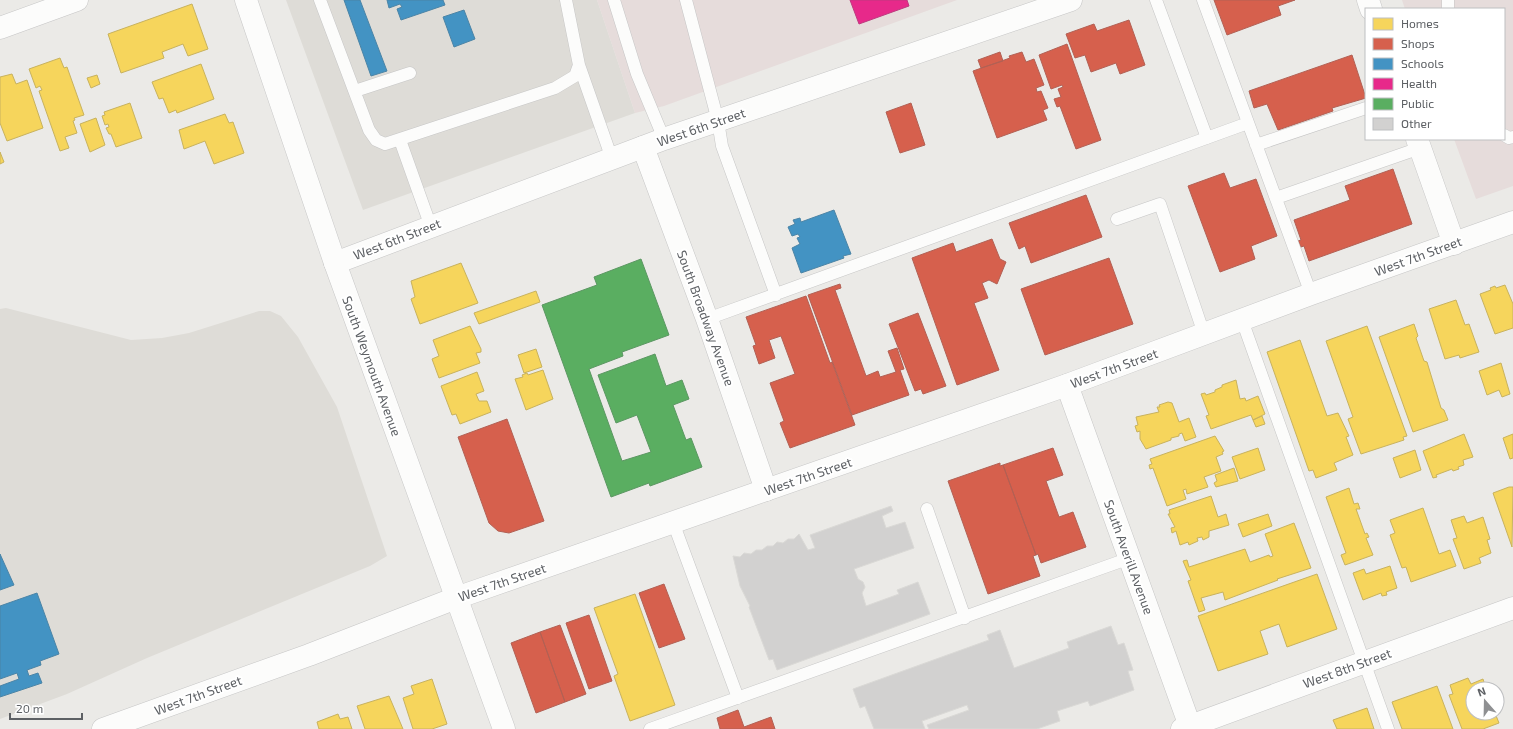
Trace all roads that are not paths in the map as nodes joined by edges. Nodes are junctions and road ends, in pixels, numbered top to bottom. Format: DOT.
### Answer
graph roads {
  1 [pos="77,0"];
  2 [pos="246,0"];
  3 [pos="320,0"];
  4 [pos="566,0"];
  5 [pos="614,0"];
  6 [pos="686,0"];
  7 [pos="1071,0"];
  8 [pos="1156,0"];
  9 [pos="1203,0"];
  10 [pos="37,7"];
  11 [pos="0,28"];
  12 [pos="579,65"];
  13 [pos="410,73"];
  14 [pos="355,91"];
  15 [pos="1365,108"];
  16 [pos="718,121"];
  17 [pos="1248,123"];
  18 [pos="1207,138"];
  19 [pos="664,139"];
  20 [pos="400,140"];
  21 [pos="1418,143"];
  22 [pos="1256,145"];
  23 [pos="643,147"];
  24 [pos="612,159"];
  25 [pos="1276,198"];
  26 [pos="1117,219"];
  27 [pos="1513,222"];
  28 [pos="431,227"];
  29 [pos="1454,244"];
  30 [pos="335,263"];
  31 [pos="1311,294"];
  32 [pos="776,295"];
  33 [pos="707,319"];
  34 [pos="1242,320"];
  35 [pos="1204,334"];
  36 [pos="1067,385"];
  37 [pos="766,490"];
  38 [pos="926,508"];
  39 [pos="673,522"];
  40 [pos="1130,558"];
  41 [pos="456,598"];
  42 [pos="1513,608"];
  43 [pos="965,618"];
  44 [pos="1364,662"];
  45 [pos="738,698"];
  46 [pos="127,725"];
  47 [pos="1188,728"];
  48 [pos="103,729"];
  49 [pos="504,729"];
  50 [pos="650,729"];
  51 [pos="1388,729"];
  1 -- 10 [label="street"];
  2 -- 30 [label="street, South Weymouth Avenue"];
  3 -- 14 [label="lane"];
  4 -- 12 [label="lane"];
  5 -- 19 [label="lane"];
  6 -- 16 [label="lane"];
  7 -- 16 [label="street, West 6th Street"];
  8 -- 18 [label="lane"];
  9 -- 17 [label="lane"];
  10 -- 11 [label="street"];
  12 -- 20 [label="lane"];
  12 -- 24 [label="lane"];
  13 -- 14 [label="lane"];
  14 -- 20 [label="lane"];
  15 -- 22 [label="lane"];
  16 -- 19 [label="street, West 6th Street"];
  16 -- 32 [label="lane"];
  17 -- 18 [label="lane"];
  17 -- 22 [label="lane"];
  18 -- 32 [label="lane"];
  19 -- 23 [label="street, West 6th Street"];
  20 -- 28 [label="lane"];
  21 -- 25 [label="lane"];
  21 -- 29 [label="street"];
  22 -- 25 [label="lane"];
  23 -- 24 [label="street, West 6th Street"];
  23 -- 33 [label="street, South Broadway Avenue"];
  24 -- 28 [label="street, West 6th Street"];
  25 -- 31 [label="lane"];
  26 -- 35 [label="lane"];
  27 -- 29 [label="street, West 7th Street"];
  28 -- 30 [label="street, West 6th Street"];
  29 -- 31 [label="street, West 7th Street"];
  30 -- 41 [label="street, South Weymouth Avenue"];
  31 -- 34 [label="street, West 7th Street"];
  32 -- 33 [label="lane"];
  33 -- 37 [label="street, South Broadway Avenue"];
  34 -- 35 [label="street, West 7th Street"];
  34 -- 44 [label="lane"];
  35 -- 36 [label="street, West 7th Street"];
  36 -- 37 [label="street, West 7th Street"];
  36 -- 40 [label="street, South Averill Avenue"];
  37 -- 39 [label="street, West 7th Street"];
  38 -- 43 [label="lane"];
  39 -- 41 [label="street, West 7th Street"];
  39 -- 45 [label="lane"];
  40 -- 43 [label="lane"];
  40 -- 47 [label="street, South Averill Avenue"];
  41 -- 46 [label="street, West 7th Street"];
  41 -- 49 [label="street, South Weymouth Avenue"];
  42 -- 44 [label="street, West 8th Street"];
  43 -- 45 [label="lane"];
  44 -- 47 [label="street, West 8th Street"];
  44 -- 51 [label="lane"];
  45 -- 50 [label="lane"];
  46 -- 48 [label="street, West 7th Street"];
}
